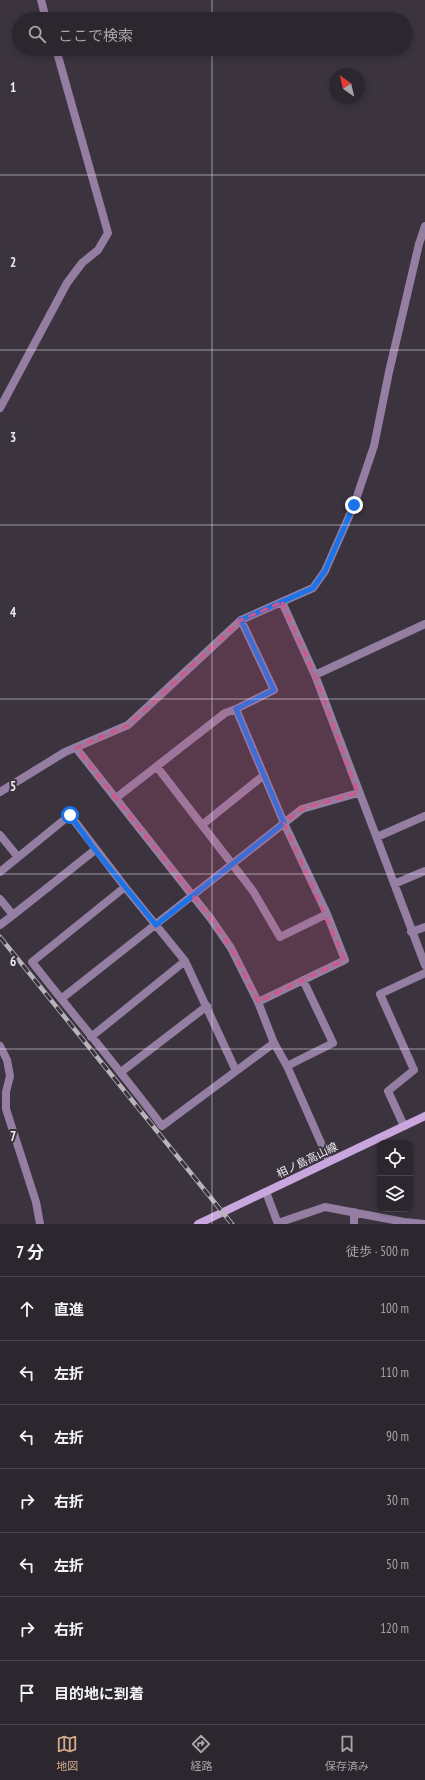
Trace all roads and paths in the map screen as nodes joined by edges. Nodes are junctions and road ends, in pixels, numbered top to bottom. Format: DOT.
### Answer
graph roads {
  1 [pos="41,0"];
  2 [pos="44,12"];
  3 [pos="58,56"];
  4 [pos="425,226"];
  5 [pos="0,408"];
  6 [pos="282,602"];
  7 [pos="241,620"];
  8 [pos="425,624"];
  9 [pos="315,675"];
  10 [pos="236,709"];
  11 [pos="76,748"];
  12 [pos="157,767"];
  13 [pos="264,775"];
  14 [pos="0,792"];
  15 [pos="358,793"];
  16 [pos="116,798"];
  17 [pos="425,816"];
  18 [pos="284,823"];
  19 [pos="202,825"];
  20 [pos="0,835"];
  21 [pos="377,837"];
  22 [pos="95,850"];
  23 [pos="18,857"];
  24 [pos="232,864"];
  25 [pos="425,871"];
  26 [pos="0,872"];
  27 [pos="394,884"];
  28 [pos="125,887"];
  29 [pos="193,895"];
  30 [pos="0,899"];
  31 [pos="327,914"];
  32 [pos="13,915"];
  33 [pos="0,925"];
  34 [pos="156,925"];
  35 [pos="425,927"];
  36 [pos="411,932"];
  37 [pos="185,961"];
  38 [pos="425,966"];
  39 [pos="425,973"];
  40 [pos="303,980"];
  41 [pos="61,999"];
  42 [pos="258,1002"];
  43 [pos="207,1006"];
  44 [pos="91,1037"];
  45 [pos="274,1044"];
  46 [pos="0,1046"];
  47 [pos="287,1066"];
  48 [pos="236,1071"];
  49 [pos="121,1072"];
  50 [pos="425,1116"];
  51 [pos="404,1126"];
  52 [pos="329,1161"];
  53 [pos="266,1192"];
  54 [pos="354,1212"];
  55 [pos="40,1224"];
  56 [pos="198,1224"];
  57 [pos="278,1224"];
  58 [pos="354,1224"];
  59 [pos="425,1224"];
  1 -- 2 [label="street"];
  3 -- 5 [label="street"];
  4 -- 6 [label="street"];
  6 -- 7 [label="street"];
  6 -- 9 [label="street"];
  7 -- 10 [label="street"];
  7 -- 11 [label="street"];
  8 -- 9 [label="street"];
  9 -- 15 [label="street"];
  10 -- 12 [label="street"];
  10 -- 13 [label="street"];
  11 -- 14 [label="street"];
  11 -- 16 [label="street"];
  12 -- 16 [label="street"];
  12 -- 19 [label="street"];
  13 -- 18 [label="street"];
  13 -- 19 [label="street"];
  15 -- 18 [label="street"];
  15 -- 21 [label="street"];
  16 -- 29 [label="street"];
  17 -- 21 [label="street"];
  18 -- 24 [label="street"];
  18 -- 31 [label="street"];
  19 -- 24 [label="street"];
  20 -- 23 [label="street"];
  21 -- 27 [label="street"];
  22 -- 23 [label="street"];
  22 -- 28 [label="street"];
  22 -- 32 [label="street"];
  23 -- 26 [label="street"];
  24 -- 29 [label="street"];
  24 -- 31 [label="street"];
  25 -- 27 [label="street"];
  27 -- 36 [label="street"];
  28 -- 34 [label="street"];
  28 -- 41 [label="street"];
  29 -- 34 [label="street"];
  29 -- 42 [label="street"];
  30 -- 32 [label="street"];
  31 -- 40 [label="street"];
  32 -- 33 [label="street"];
  34 -- 37 [label="street"];
  34 -- 41 [label="street"];
  35 -- 36 [label="street"];
  36 -- 38 [label="street"];
  37 -- 43 [label="street"];
  37 -- 44 [label="street"];
  39 -- 51 [label="street"];
  40 -- 42 [label="street"];
  40 -- 47 [label="street"];
  41 -- 44 [label="street"];
  42 -- 45 [label="street"];
  43 -- 48 [label="street"];
  43 -- 49 [label="street"];
  44 -- 49 [label="street"];
  45 -- 47 [label="street"];
  45 -- 48 [label="street"];
  46 -- 55 [label="street"];
  47 -- 52 [label="street"];
  48 -- 49 [label="street"];
  50 -- 51 [label="main road, 相ノ島高山線"];
  51 -- 52 [label="main road, 相ノ島高山線"];
  52 -- 53 [label="main road, 相ノ島高山線"];
  53 -- 56 [label="main road, 相ノ島高山線"];
  53 -- 57 [label="street"];
  54 -- 57 [label="street"];
  54 -- 58 [label="street"];
  54 -- 59 [label="street"];
}
